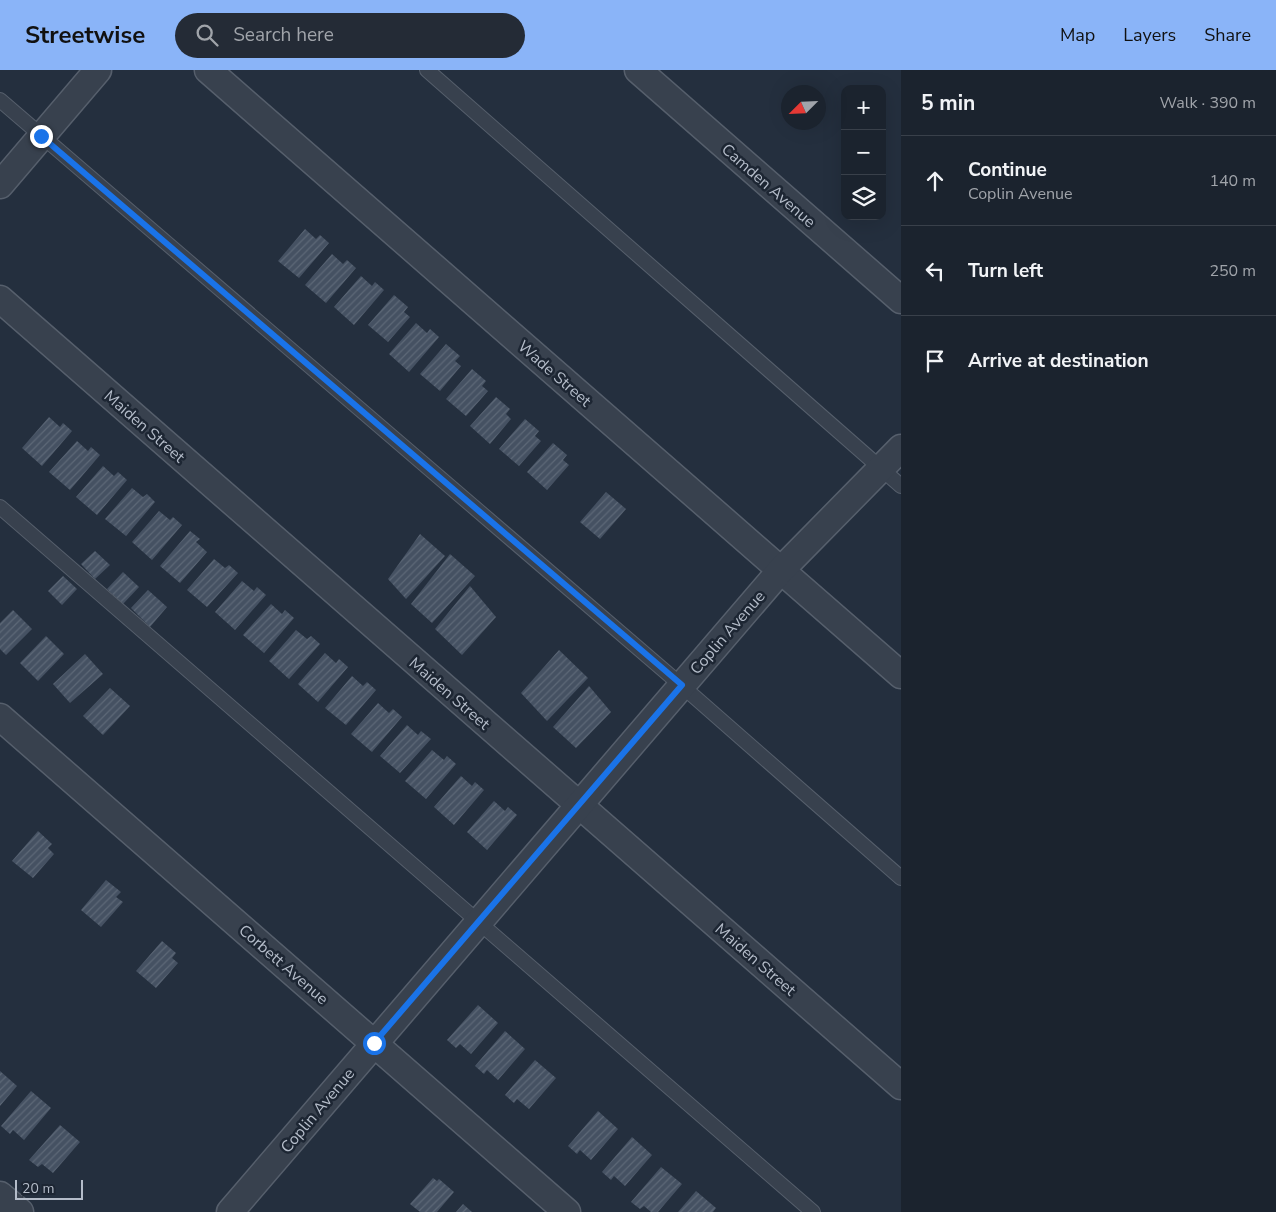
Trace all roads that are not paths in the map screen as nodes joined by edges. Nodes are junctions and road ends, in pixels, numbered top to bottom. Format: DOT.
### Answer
graph roads {
  1 [pos="98,70"];
  2 [pos="208,70"];
  3 [pos="427,70"];
  4 [pos="638,70"];
  5 [pos="0,100"];
  6 [pos="41,136"];
  7 [pos="0,185"];
  8 [pos="0,299"];
  9 [pos="901,300"];
  10 [pos="901,448"];
  11 [pos="880,468"];
  12 [pos="901,486"];
  13 [pos="0,507"];
  14 [pos="781,570"];
  15 [pos="901,675"];
  16 [pos="682,685"];
  17 [pos="0,717"];
  18 [pos="579,805"];
  19 [pos="901,878"];
  20 [pos="479,921"];
  21 [pos="374,1043"];
  22 [pos="901,1086"];
  23 [pos="0,1195"];
  24 [pos="20,1212"];
  25 [pos="230,1212"];
  26 [pos="567,1212"];
  27 [pos="813,1212"];
  1 -- 6 [label="street"];
  2 -- 14 [label="street, Wade Street"];
  3 -- 11 [label="lane"];
  4 -- 9 [label="street, Camden Avenue"];
  5 -- 6 [label="lane"];
  6 -- 7 [label="street"];
  6 -- 16 [label="lane"];
  8 -- 18 [label="street, Maiden Street"];
  10 -- 11 [label="street, Coplin Avenue"];
  11 -- 12 [label="lane"];
  11 -- 14 [label="street, Coplin Avenue"];
  13 -- 20 [label="lane"];
  14 -- 15 [label="street, Wade Street"];
  14 -- 16 [label="street, Coplin Avenue"];
  16 -- 18 [label="street, Coplin Avenue"];
  16 -- 19 [label="lane"];
  17 -- 21 [label="street, Corbett Avenue"];
  18 -- 20 [label="street, Coplin Avenue"];
  18 -- 22 [label="street, Maiden Street"];
  20 -- 21 [label="street, Coplin Avenue"];
  20 -- 27 [label="lane"];
  21 -- 25 [label="street, Coplin Avenue"];
  21 -- 26 [label="street, Corbett Avenue"];
  23 -- 24 [label="street"];
}
